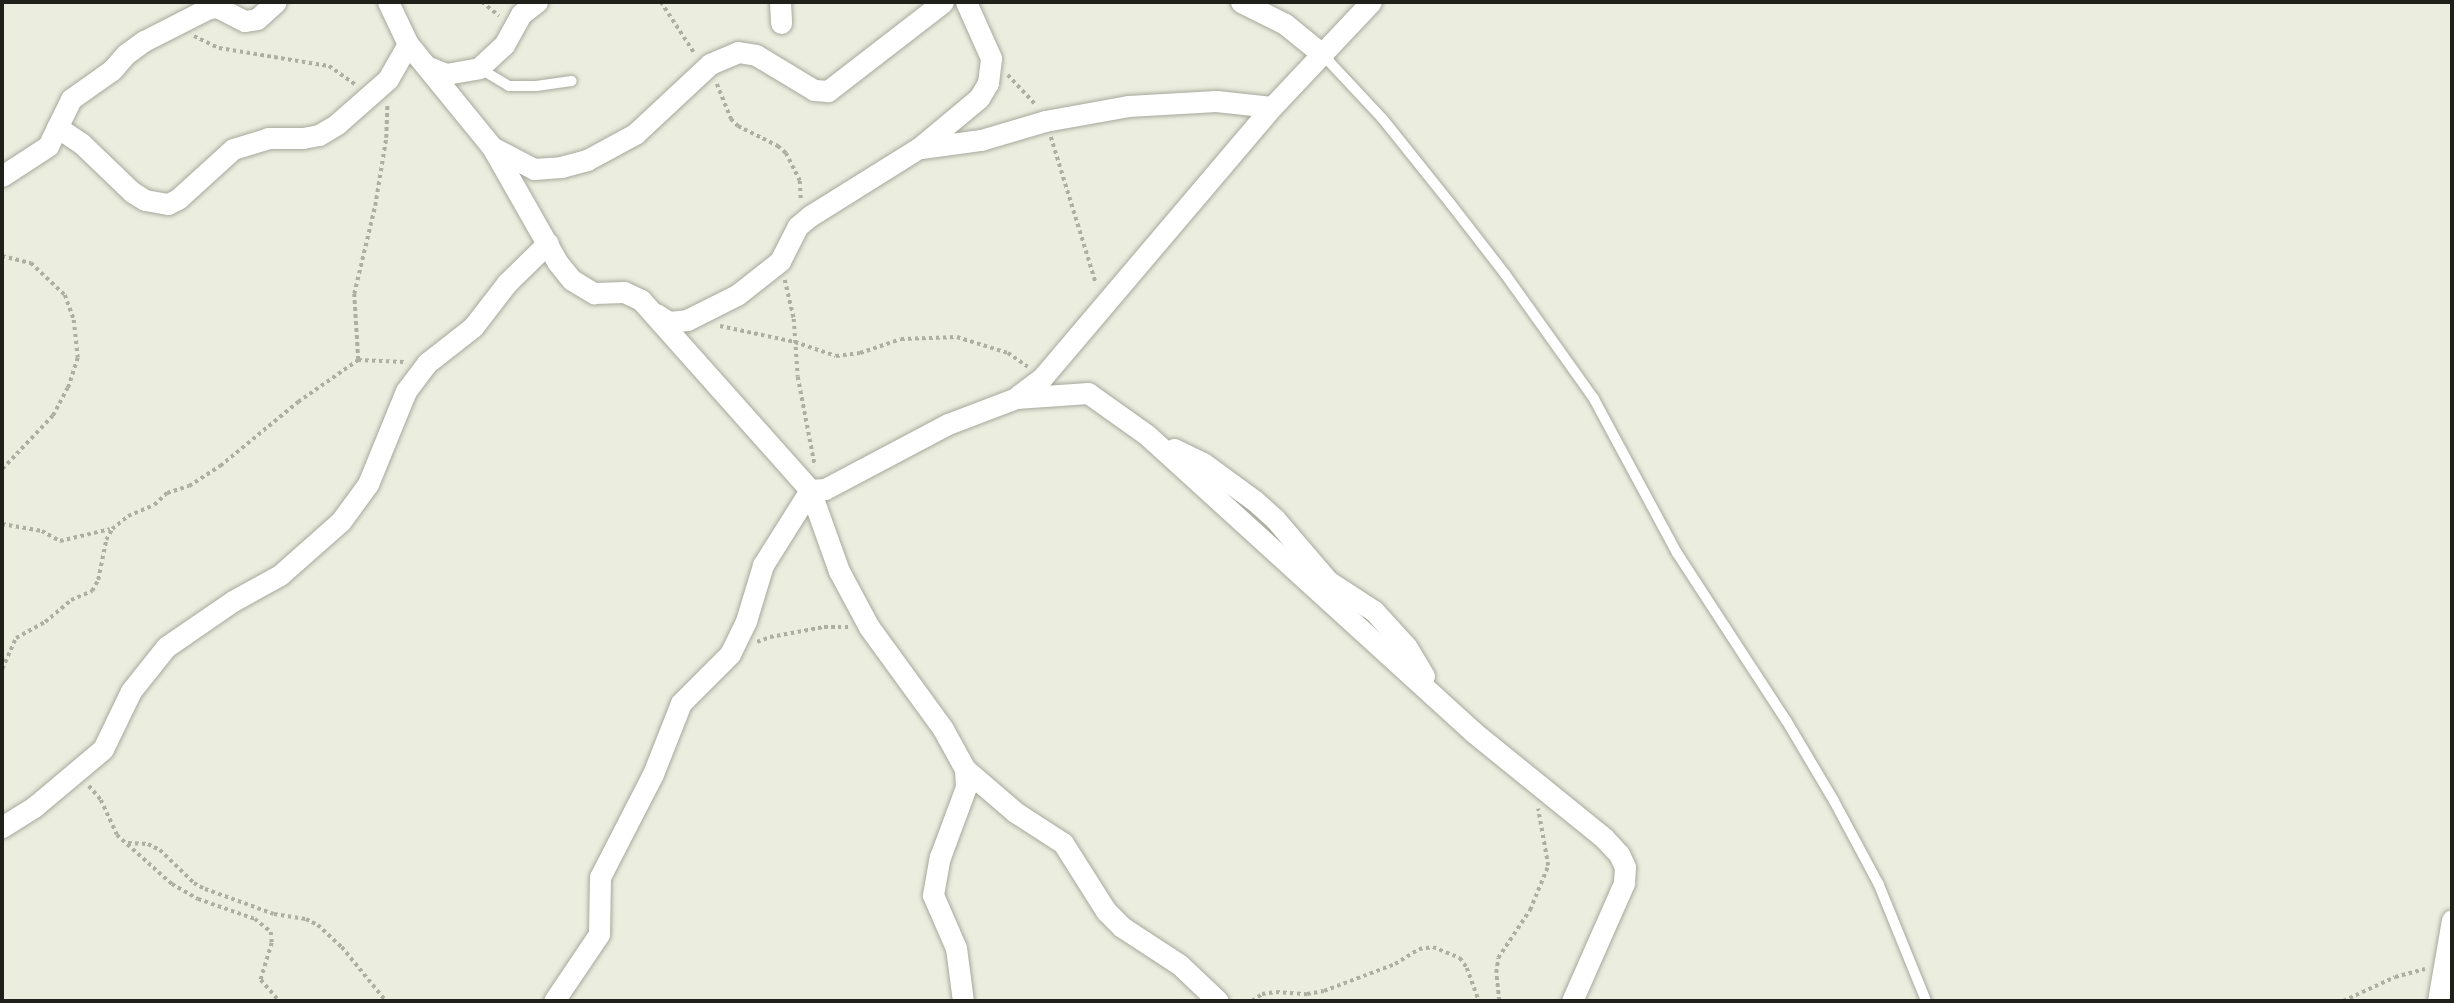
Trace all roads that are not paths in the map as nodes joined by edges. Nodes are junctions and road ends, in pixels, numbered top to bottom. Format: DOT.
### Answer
graph roads {
  1 [pos="275,2"];
  2 [pos="388,2"];
  3 [pos="537,2"];
  4 [pos="943,2"];
  5 [pos="966,2"];
  6 [pos="1241,2"];
  7 [pos="1371,2"];
  8 [pos="408,44"];
  9 [pos="1323,55"];
  10 [pos="426,66"];
  11 [pos="479,68"];
  12 [pos="572,81"];
  13 [pos="1272,107"];
  14 [pos="57,127"];
  15 [pos="492,147"];
  16 [pos="919,148"];
  17 [pos="2,176"];
  18 [pos="548,243"];
  19 [pos="656,314"];
  20 [pos="1042,378"];
  21 [pos="1088,393"];
  22 [pos="1016,398"];
  23 [pos="818,490"];
  24 [pos="965,769"];
  25 [pos="2,827"];
  26 [pos="2452,920"];
  27 [pos="554,1001"];
  28 [pos="964,1001"];
  29 [pos="1218,1001"];
  30 [pos="1572,1001"];
  31 [pos="1926,1001"];
  32 [pos="2438,1001"];
  1 -- 14 [label="street"];
  2 -- 8 [label="street"];
  3 -- 11 [label="street"];
  4 -- 15 [label="street"];
  5 -- 16 [label="street"];
  6 -- 9 [label="street"];
  7 -- 9 [label="street"];
  8 -- 10 [label="street"];
  8 -- 14 [label="street"];
  9 -- 13 [label="street"];
  9 -- 31 [label="lane"];
  10 -- 11 [label="street"];
  10 -- 15 [label="street"];
  11 -- 12 [label="lane"];
  13 -- 16 [label="street"];
  13 -- 20 [label="street"];
  14 -- 17 [label="street"];
  15 -- 18 [label="street"];
  16 -- 19 [label="street"];
  18 -- 19 [label="street"];
  18 -- 25 [label="street"];
  19 -- 23 [label="street"];
  20 -- 21 [label="street"];
  20 -- 22 [label="street"];
  21 -- 22 [label="street"];
  21 -- 30 [label="street"];
  22 -- 23 [label="street"];
  23 -- 24 [label="street"];
  23 -- 27 [label="street"];
  24 -- 28 [label="street"];
  24 -- 29 [label="street"];
  26 -- 32 [label="street"];
}
